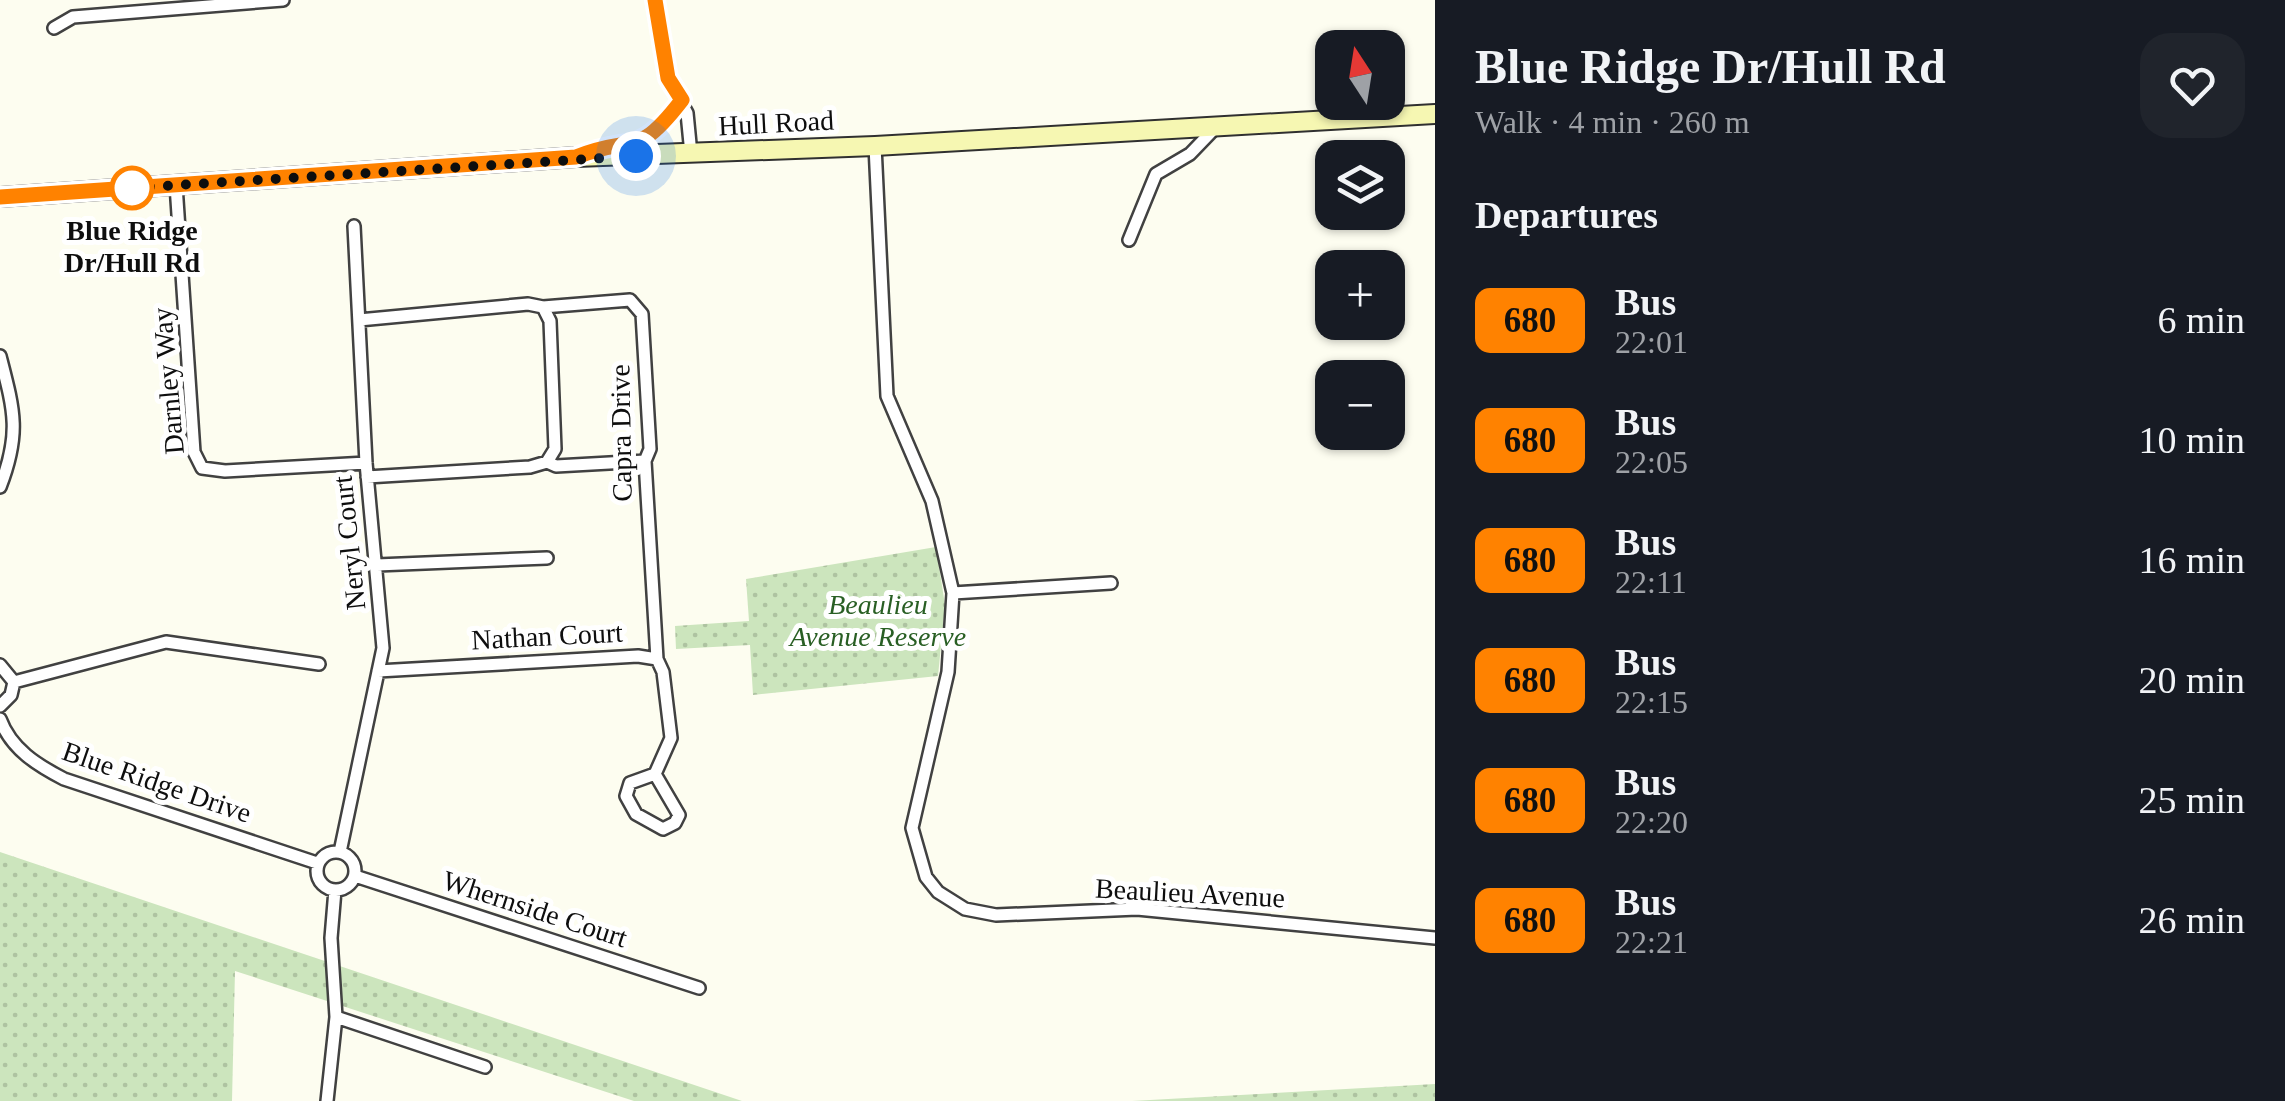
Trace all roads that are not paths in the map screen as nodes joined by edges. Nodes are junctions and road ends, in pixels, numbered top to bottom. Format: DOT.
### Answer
graph roads {
  1 [pos="283,0"];
  2 [pos="654,0"];
  3 [pos="54,28"];
  4 [pos="682,100"];
  5 [pos="1435,114"];
  6 [pos="1216,127"];
  7 [pos="875,146"];
  8 [pos="691,154"];
  9 [pos="576,157"];
  10 [pos="176,185"];
  11 [pos="0,197"];
  12 [pos="354,226"];
  13 [pos="1129,240"];
  14 [pos="543,308"];
  15 [pos="359,320"];
  16 [pos="0,356"];
  17 [pos="645,461"];
  18 [pos="366,462"];
  19 [pos="547,462"];
  20 [pos="367,476"];
  21 [pos="0,487"];
  22 [pos="546,558"];
  23 [pos="377,565"];
  24 [pos="1111,583"];
  25 [pos="953,593"];
  26 [pos="657,659"];
  27 [pos="318,664"];
  28 [pos="0,665"];
  29 [pos="378,671"];
  30 [pos="14,682"];
  31 [pos="0,706"];
  32 [pos="0,719"];
  33 [pos="655,774"];
  34 [pos="340,852"];
  35 [pos="318,864"];
  36 [pos="354,876"];
  37 [pos="335,890"];
  38 [pos="1435,938"];
  39 [pos="699,988"];
  40 [pos="336,1017"];
  41 [pos="485,1067"];
  42 [pos="328,1101"];
  1 -- 3 [label="street"];
  2 -- 4 [label="street"];
  4 -- 8 [label="street"];
  4 -- 9 [label="street"];
  5 -- 6 [label="main road, Hull Road"];
  6 -- 7 [label="main road, Hull Road"];
  6 -- 13 [label="street"];
  7 -- 8 [label="main road, Hull Road"];
  7 -- 25 [label="street, Beaulieu Avenue"];
  8 -- 9 [label="main road, Hull Road"];
  9 -- 10 [label="main road, Hull Road"];
  10 -- 11 [label="main road, Hull Road"];
  10 -- 18 [label="street, Darnley Way"];
  12 -- 15 [label="street, Neryl Court"];
  14 -- 15 [label="street"];
  14 -- 17 [label="street, Capra Drive"];
  14 -- 19 [label="street"];
  15 -- 18 [label="street, Neryl Court"];
  16 -- 21 [label="street"];
  17 -- 19 [label="street"];
  17 -- 26 [label="street, Capra Drive"];
  18 -- 20 [label="street, Neryl Court"];
  19 -- 20 [label="street"];
  20 -- 23 [label="street, Neryl Court"];
  22 -- 23 [label="street"];
  23 -- 29 [label="street, Neryl Court"];
  24 -- 25 [label="street"];
  25 -- 38 [label="street, Beaulieu Avenue"];
  26 -- 29 [label="street, Nathan Court"];
  26 -- 33 [label="street, Nathan Court"];
  27 -- 30 [label="street"];
  28 -- 30 [label="street"];
  29 -- 34 [label="street, Neryl Court"];
  30 -- 31 [label="street"];
  32 -- 35 [label="street, Blue Ridge Drive"];
  33 -- 33 [label="street, Nathan Court"];
  34 -- 35 [label="street"];
  34 -- 36 [label="street"];
  35 -- 37 [label="street"];
  36 -- 37 [label="street"];
  36 -- 39 [label="street, Whernside Court"];
  37 -- 40 [label="street"];
  40 -- 41 [label="street"];
  40 -- 42 [label="street"];
}
